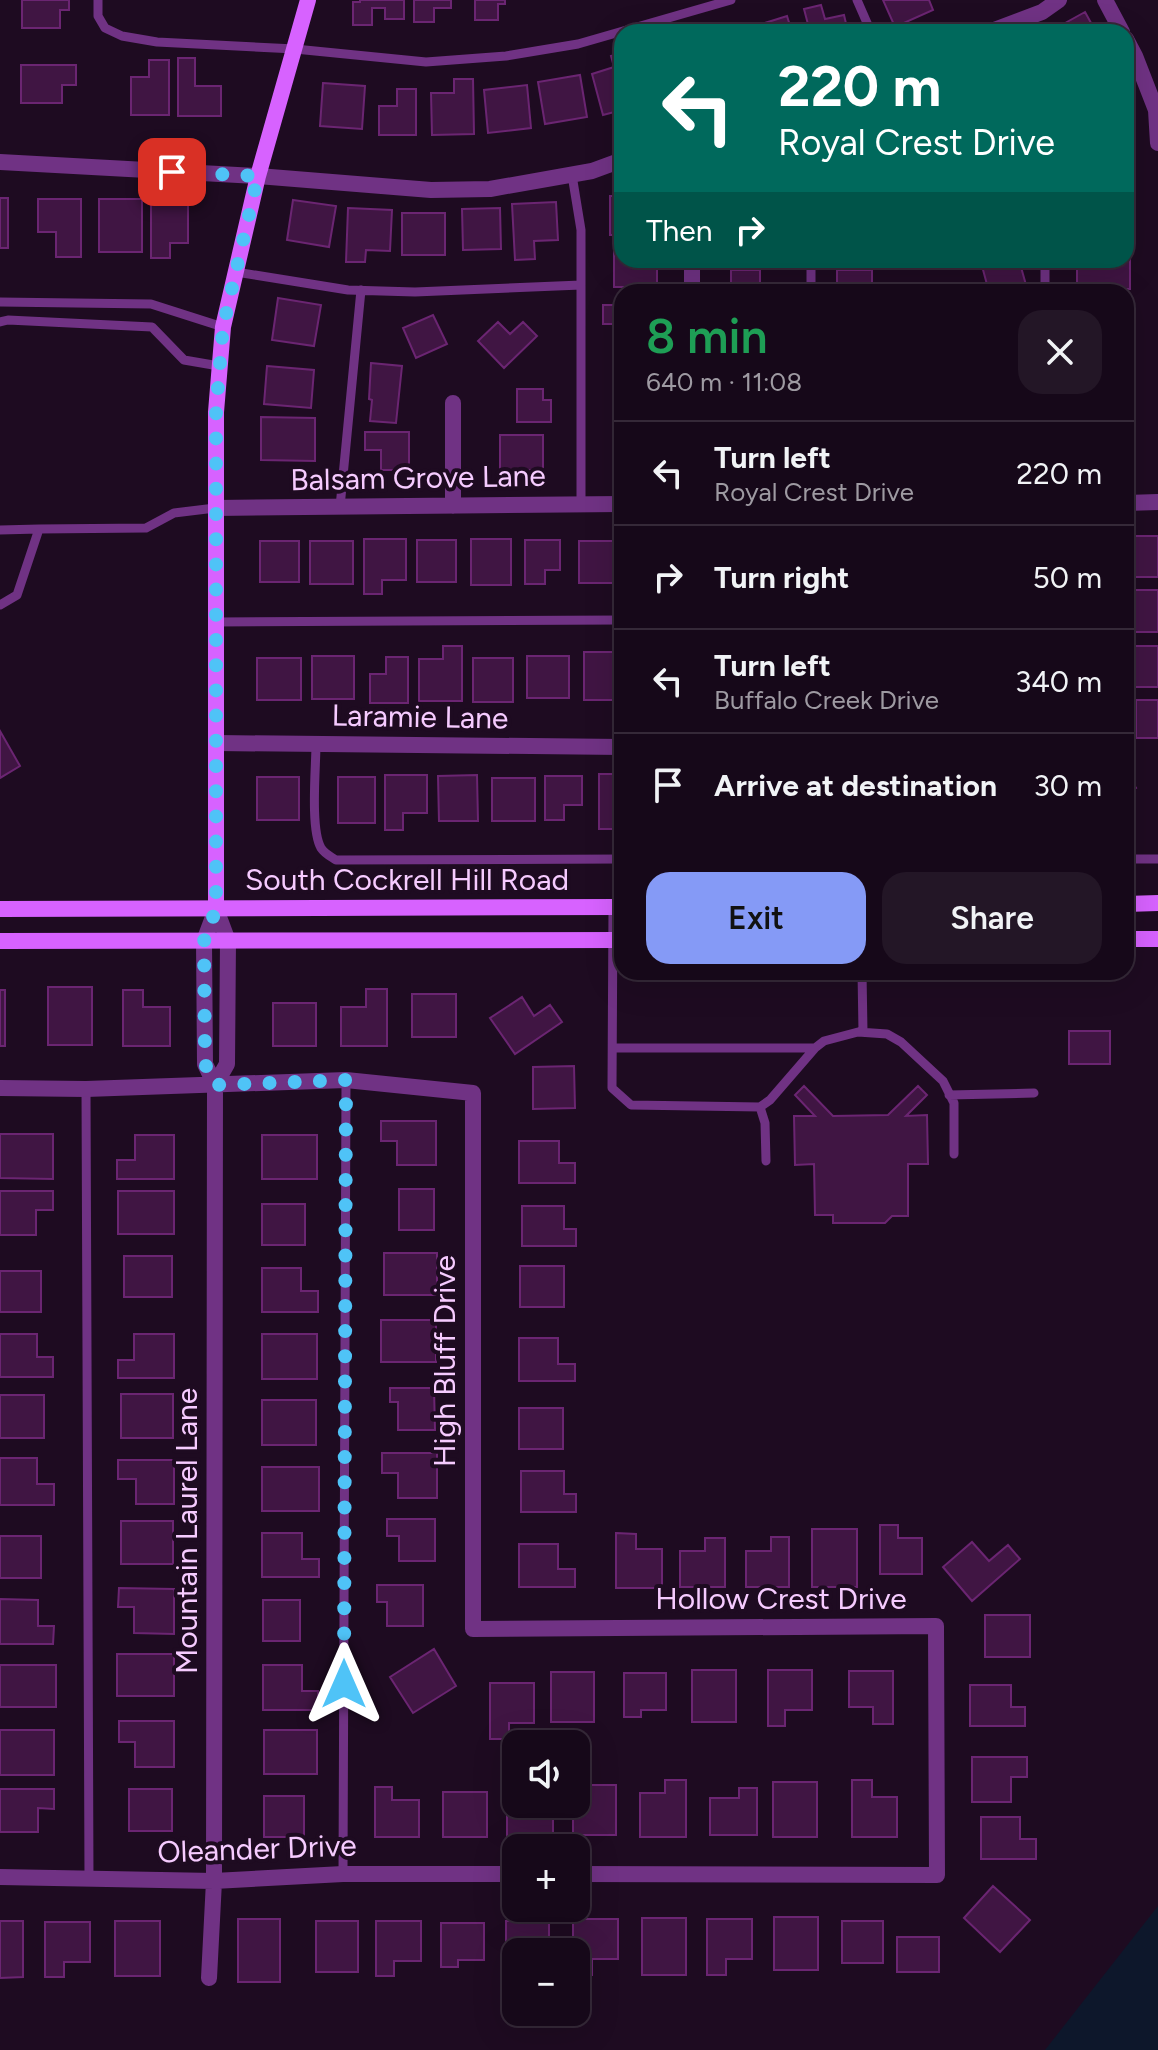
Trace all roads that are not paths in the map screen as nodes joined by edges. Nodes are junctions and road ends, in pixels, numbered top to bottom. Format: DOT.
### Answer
graph roads {
  1 [pos="98,0"];
  2 [pos="308,0"];
  3 [pos="731,0"];
  4 [pos="857,0"];
  5 [pos="1059,0"];
  6 [pos="1105,0"];
  7 [pos="648,24"];
  8 [pos="868,24"];
  9 [pos="1012,24"];
  10 [pos="1118,24"];
  11 [pos="614,34"];
  12 [pos="295,49"];
  13 [pos="1134,54"];
  14 [pos="1158,143"];
  15 [pos="0,162"];
  16 [pos="614,163"];
  17 [pos="572,175"];
  18 [pos="258,176"];
  19 [pos="236,272"];
  20 [pos="581,285"];
  21 [pos="361,290"];
  22 [pos="0,302"];
  23 [pos="0,322"];
  24 [pos="223,327"];
  25 [pos="219,366"];
  26 [pos="453,403"];
  27 [pos="1158,502"];
  28 [pos="1134,503"];
  29 [pos="614,504"];
  30 [pos="581,505"];
  31 [pos="453,506"];
  32 [pos="340,507"];
  33 [pos="215,508"];
  34 [pos="39,529"];
  35 [pos="0,530"];
  36 [pos="0,605"];
  37 [pos="614,620"];
  38 [pos="216,622"];
  39 [pos="217,743"];
  40 [pos="316,744"];
  41 [pos="614,747"];
  42 [pos="614,859"];
  43 [pos="1134,859"];
  44 [pos="1158,859"];
  45 [pos="1158,903"];
  46 [pos="1134,904"];
  47 [pos="614,907"];
  48 [pos="0,909"];
  49 [pos="216,909"];
  50 [pos="1134,939"];
  51 [pos="1158,939"];
  52 [pos="614,940"];
  53 [pos="0,941"];
  54 [pos="204,941"];
  55 [pos="228,941"];
  56 [pos="616,980"];
  57 [pos="862,980"];
  58 [pos="863,1032"];
  59 [pos="613,1048"];
  60 [pos="815,1048"];
  61 [pos="346,1080"];
  62 [pos="215,1085"];
  63 [pos="0,1088"];
  64 [pos="86,1089"];
  65 [pos="1034,1093"];
  66 [pos="949,1095"];
  67 [pos="760,1107"];
  68 [pos="954,1154"];
  69 [pos="766,1161"];
  70 [pos="473,1629"];
  71 [pos="343,1874"];
  72 [pos="502,1874"];
  73 [pos="590,1874"];
  74 [pos="0,1877"];
  75 [pos="89,1879"];
  76 [pos="214,1881"];
  77 [pos="209,1978"];
  1 -- 12 [label="lane"];
  2 -- 12 [label="main road, Mountain Laurel Lane"];
  3 -- 7 [label="lane"];
  4 -- 8 [label="lane"];
  5 -- 9 [label="street"];
  6 -- 10 [label="street"];
  11 -- 12 [label="lane"];
  12 -- 18 [label="main road, Mountain Laurel Lane"];
  13 -- 14 [label="street"];
  15 -- 18 [label="street"];
  16 -- 17 [label="street"];
  17 -- 18 [label="street"];
  17 -- 20 [label="lane"];
  18 -- 19 [label="main road, Mountain Laurel Lane"];
  19 -- 21 [label="lane"];
  19 -- 24 [label="main road, Mountain Laurel Lane"];
  20 -- 21 [label="lane"];
  20 -- 30 [label="lane"];
  21 -- 32 [label="lane"];
  22 -- 24 [label="lane"];
  23 -- 25 [label="lane"];
  24 -- 25 [label="main road, Mountain Laurel Lane"];
  25 -- 33 [label="main road, Mountain Laurel Lane"];
  26 -- 31 [label="street"];
  27 -- 28 [label="street"];
  29 -- 30 [label="street, Balsam Grove Lane"];
  30 -- 31 [label="street, Balsam Grove Lane"];
  31 -- 32 [label="street, Balsam Grove Lane"];
  32 -- 33 [label="street, Balsam Grove Lane"];
  33 -- 34 [label="lane"];
  33 -- 38 [label="main road, Mountain Laurel Lane"];
  34 -- 35 [label="lane"];
  34 -- 36 [label="lane"];
  37 -- 38 [label="lane"];
  38 -- 39 [label="main road, Mountain Laurel Lane"];
  39 -- 40 [label="street, Laramie Lane"];
  39 -- 49 [label="main road, Mountain Laurel Lane"];
  40 -- 41 [label="street, Laramie Lane"];
  40 -- 42 [label="lane"];
  43 -- 44 [label="lane"];
  45 -- 46 [label="main road"];
  47 -- 49 [label="main road, South Cockrell Hill Road"];
  48 -- 49 [label="main road, South Cockrell Hill Road"];
  49 -- 54 [label="street, Mountain Laurel Lane"];
  49 -- 55 [label="street, Mountain Laurel Lane"];
  50 -- 51 [label="main road"];
  52 -- 55 [label="main road, South Cockrell Hill Road"];
  53 -- 54 [label="main road, South Cockrell Hill Road"];
  54 -- 55 [label="main road, South Cockrell Hill Road"];
  54 -- 62 [label="street, Mountain Laurel Lane"];
  55 -- 62 [label="street, Mountain Laurel Lane"];
  56 -- 59 [label="lane"];
  57 -- 58 [label="lane"];
  58 -- 60 [label="lane"];
  58 -- 66 [label="lane"];
  59 -- 60 [label="lane"];
  59 -- 67 [label="lane"];
  60 -- 67 [label="lane"];
  61 -- 62 [label="street"];
  61 -- 70 [label="street, High Bluff Drive"];
  61 -- 71 [label="lane"];
  62 -- 64 [label="street"];
  62 -- 76 [label="street, Mountain Laurel Lane"];
  63 -- 64 [label="street"];
  64 -- 75 [label="lane"];
  65 -- 66 [label="lane"];
  66 -- 68 [label="lane"];
  67 -- 69 [label="lane"];
  70 -- 73 [label="street, Hollow Crest Drive"];
  71 -- 72 [label="street, Oleander Drive"];
  71 -- 76 [label="street, Oleander Drive"];
  74 -- 75 [label="street, Oleander Drive"];
  75 -- 76 [label="street, Oleander Drive"];
  76 -- 77 [label="street, Mountain Laurel Lane"];
}
